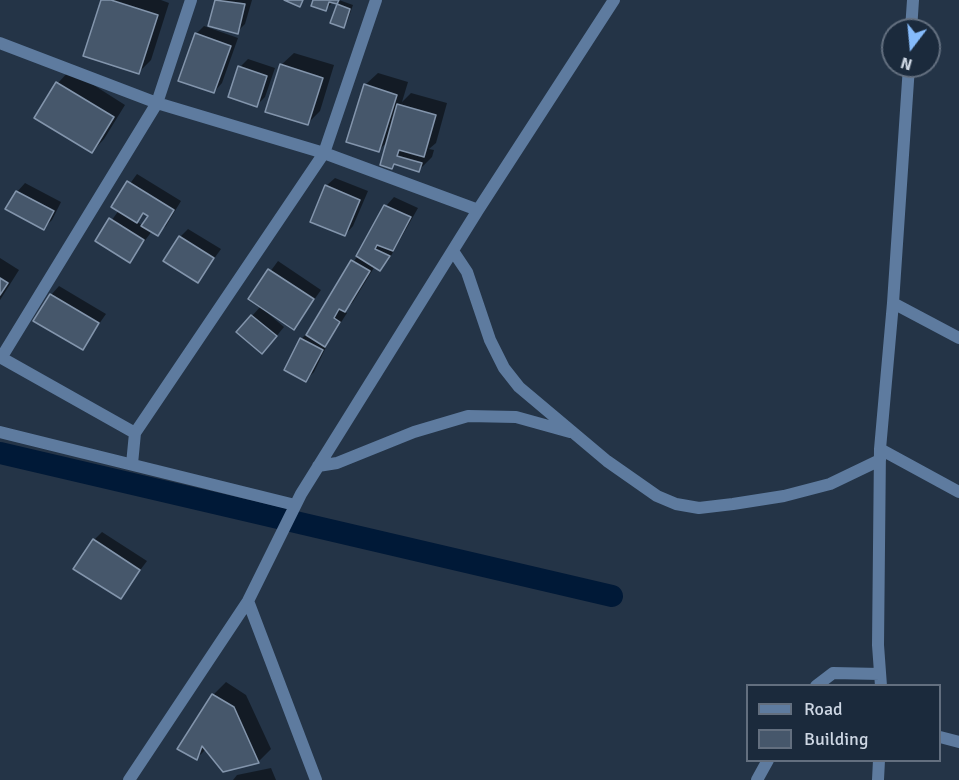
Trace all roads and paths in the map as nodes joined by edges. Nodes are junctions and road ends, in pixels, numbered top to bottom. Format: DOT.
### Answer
graph roads {
  1 [pos="191,0"];
  2 [pos="376,0"];
  3 [pos="614,0"];
  4 [pos="913,0"];
  5 [pos="912,18"];
  6 [pos="0,43"];
  7 [pos="908,78"];
  8 [pos="157,103"];
  9 [pos="324,153"];
  10 [pos="478,210"];
  11 [pos="453,251"];
  12 [pos="893,303"];
  13 [pos="959,338"];
  14 [pos="0,357"];
  15 [pos="0,432"];
  16 [pos="574,433"];
  17 [pos="135,434"];
  18 [pos="880,455"];
  19 [pos="132,464"];
  20 [pos="318,466"];
  21 [pos="959,492"];
  22 [pos="295,505"];
  23 [pos="248,601"];
  24 [pos="880,680"];
  25 [pos="819,684"];
  26 [pos="941,738"];
  27 [pos="959,742"];
  28 [pos="767,762"];
  29 [pos="879,762"];
  30 [pos="129,780"];
  31 [pos="316,780"];
  32 [pos="757,780"];
  33 [pos="878,780"];
  1 -- 8 [label="street"];
  2 -- 9 [label="street"];
  3 -- 10 [label="street"];
  4 -- 5 [label="street"];
  6 -- 8 [label="street"];
  7 -- 12 [label="street"];
  8 -- 9 [label="street"];
  8 -- 14 [label="street"];
  9 -- 10 [label="street"];
  9 -- 17 [label="street"];
  10 -- 11 [label="street"];
  11 -- 16 [label="street"];
  11 -- 20 [label="street"];
  12 -- 13 [label="street"];
  12 -- 18 [label="street"];
  14 -- 17 [label="street"];
  15 -- 19 [label="street"];
  16 -- 18 [label="street"];
  16 -- 20 [label="street"];
  17 -- 19 [label="street"];
  18 -- 21 [label="street"];
  18 -- 24 [label="street"];
  19 -- 22 [label="street"];
  20 -- 22 [label="street"];
  22 -- 23 [label="street"];
  23 -- 30 [label="street"];
  23 -- 31 [label="street"];
  24 -- 25 [label="street"];
  26 -- 27 [label="street"];
  28 -- 32 [label="street"];
  29 -- 33 [label="street"];
}
